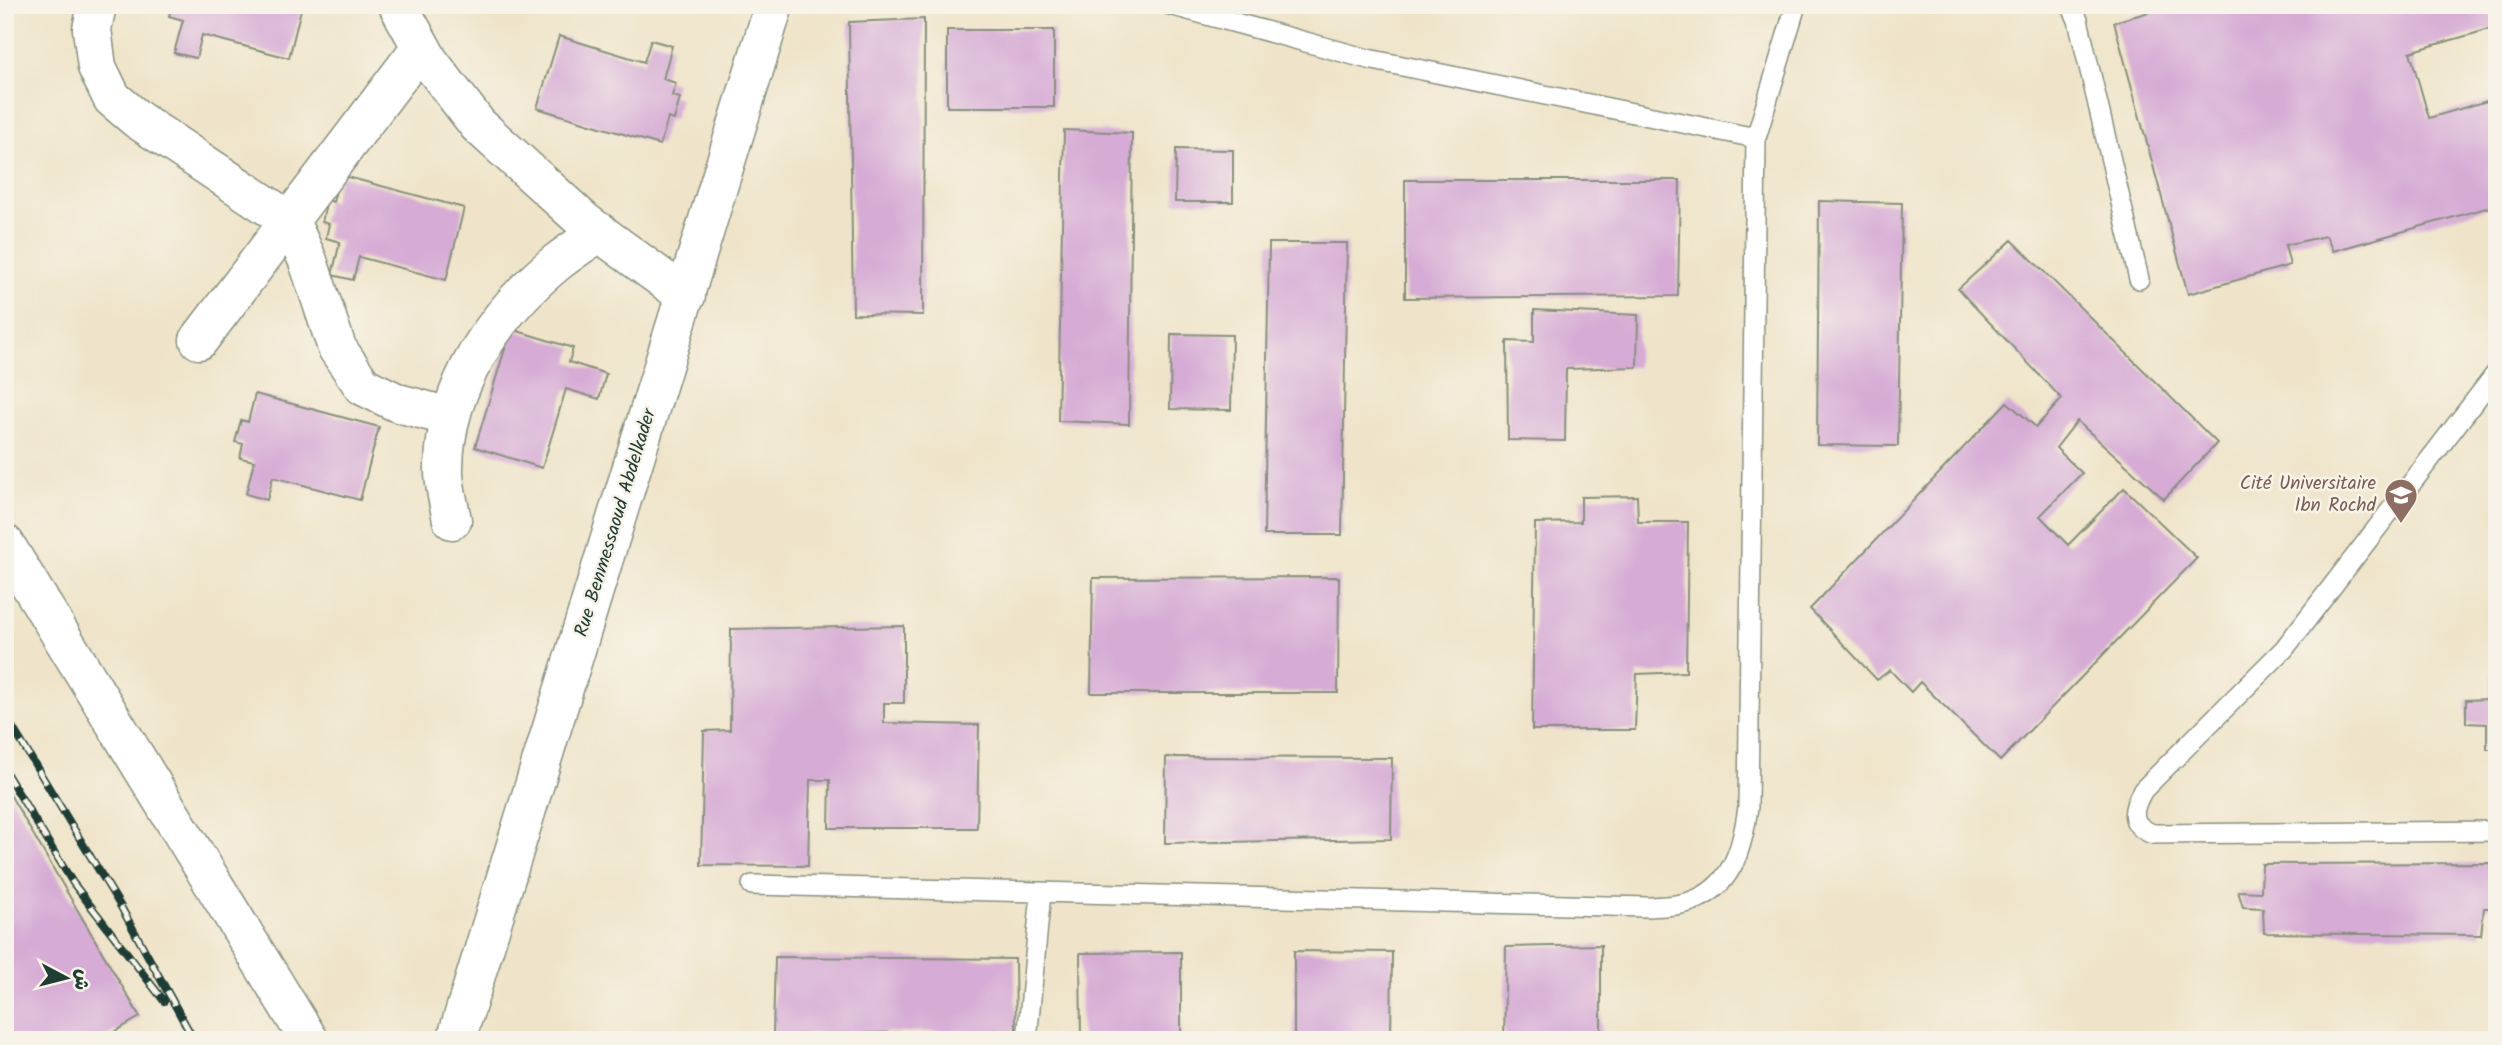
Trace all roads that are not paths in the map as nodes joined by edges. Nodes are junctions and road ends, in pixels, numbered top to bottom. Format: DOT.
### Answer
graph roads {
  1 [pos="97,5"];
  2 [pos="398,5"];
  3 [pos="774,5"];
  4 [pos="1170,5"];
  5 [pos="1796,5"];
  6 [pos="2071,5"];
  7 [pos="421,47"];
  8 [pos="1756,138"];
  9 [pos="290,220"];
  10 [pos="600,232"];
  11 [pos="2139,279"];
  12 [pos="686,296"];
  13 [pos="199,340"];
  14 [pos="2497,372"];
  15 [pos="450,417"];
  16 [pos="452,520"];
  17 [pos="5,544"];
  18 [pos="2497,831"];
  19 [pos="752,885"];
  20 [pos="1041,893"];
  21 [pos="309,1040"];
  22 [pos="456,1040"];
  23 [pos="1027,1040"];
  1 -- 9 [label="street"];
  2 -- 7 [label="street"];
  3 -- 12 [label="street, Rue Benmessaoud Abdelkader"];
  4 -- 8 [label="lane"];
  5 -- 8 [label="lane"];
  6 -- 11 [label="lane"];
  7 -- 9 [label="street"];
  7 -- 10 [label="street"];
  8 -- 20 [label="lane"];
  9 -- 13 [label="street"];
  9 -- 15 [label="street"];
  10 -- 12 [label="street"];
  10 -- 15 [label="street"];
  12 -- 22 [label="street, Rue Benmessaoud Abdelkader"];
  14 -- 18 [label="lane"];
  15 -- 16 [label="street"];
  17 -- 21 [label="street"];
  19 -- 20 [label="lane"];
  20 -- 23 [label="lane"];
}
